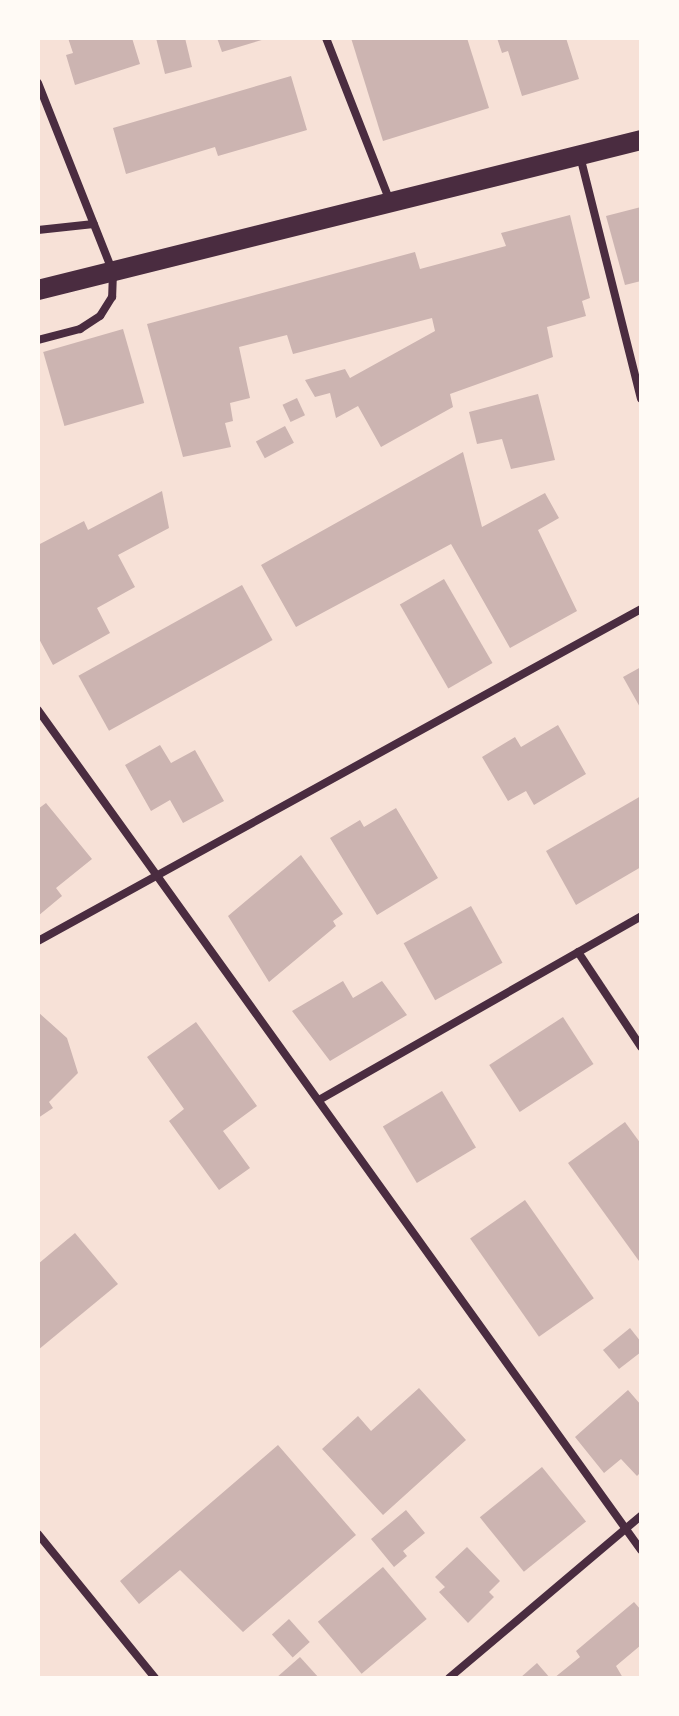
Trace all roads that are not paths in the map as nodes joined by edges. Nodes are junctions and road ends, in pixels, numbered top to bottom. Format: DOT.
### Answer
graph roads {
  1 [pos="326,38"];
  2 [pos="38,83"];
  3 [pos="641,140"];
  4 [pos="580,155"];
  5 [pos="391,203"];
  6 [pos="94,224"];
  7 [pos="38,230"];
  8 [pos="113,272"];
  9 [pos="38,290"];
  10 [pos="38,340"];
  11 [pos="641,398"];
  12 [pos="641,609"];
  13 [pos="38,710"];
  14 [pos="159,873"];
  15 [pos="641,916"];
  16 [pos="38,941"];
  17 [pos="578,952"];
  18 [pos="641,1047"];
  19 [pos="319,1100"];
  20 [pos="641,1516"];
  21 [pos="626,1529"];
  22 [pos="38,1534"];
  23 [pos="641,1550"];
  24 [pos="155,1678"];
  25 [pos="449,1678"];
  1 -- 5 [label="street"];
  2 -- 6 [label="street"];
  3 -- 4 [label="main road"];
  4 -- 5 [label="main road"];
  4 -- 11 [label="street"];
  5 -- 8 [label="main road"];
  6 -- 7 [label="street"];
  6 -- 8 [label="street"];
  8 -- 9 [label="main road"];
  8 -- 10 [label="street"];
  12 -- 14 [label="street"];
  13 -- 14 [label="street"];
  14 -- 16 [label="street"];
  14 -- 19 [label="street"];
  15 -- 17 [label="street"];
  17 -- 18 [label="street"];
  17 -- 19 [label="street"];
  19 -- 21 [label="street"];
  20 -- 21 [label="street"];
  21 -- 23 [label="street"];
  21 -- 25 [label="street"];
  22 -- 24 [label="street"];
}
